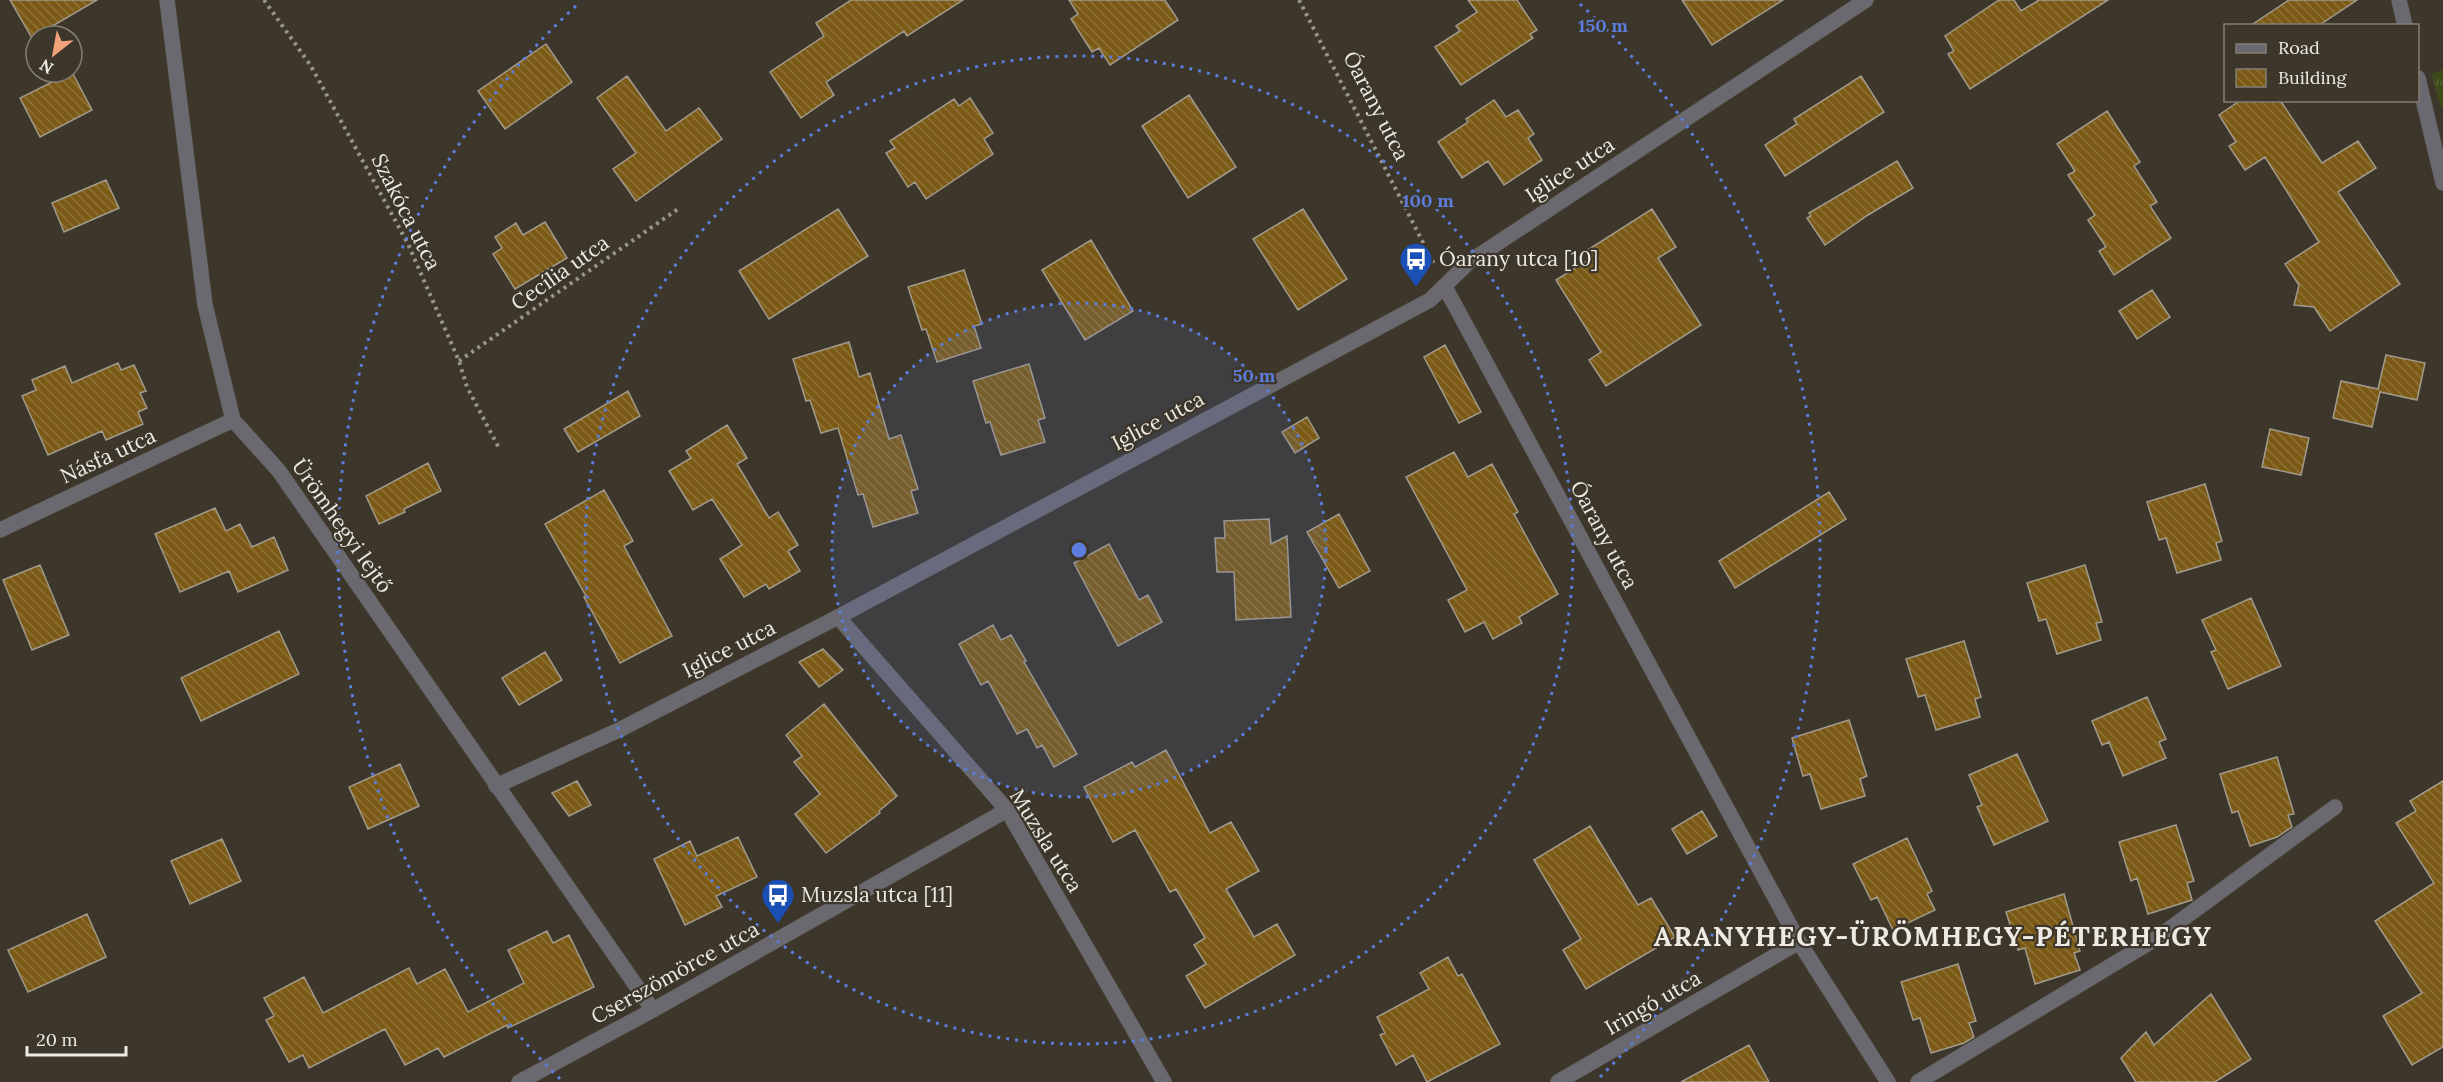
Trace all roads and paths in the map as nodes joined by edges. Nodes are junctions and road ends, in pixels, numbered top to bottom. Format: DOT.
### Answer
graph roads {
  1 [pos="167,0"];
  2 [pos="264,0"];
  3 [pos="1299,0"];
  4 [pos="1866,0"];
  5 [pos="2399,0"];
  6 [pos="2405,24"];
  7 [pos="2419,82"];
  8 [pos="2443,183"];
  9 [pos="678,209"];
  10 [pos="1445,286"];
  11 [pos="459,361"];
  12 [pos="233,420"];
  13 [pos="500,450"];
  14 [pos="0,530"];
  15 [pos="838,616"];
  16 [pos="496,786"];
  17 [pos="2335,807"];
  18 [pos="1007,810"];
  19 [pos="1799,942"];
  20 [pos="653,1010"];
  21 [pos="519,1082"];
  22 [pos="1164,1082"];
  23 [pos="1558,1082"];
  24 [pos="1888,1082"];
  25 [pos="1918,1082"];
  1 -- 12 [label="street, Ürömhegyi lejtő"];
  2 -- 11 [label="path, Szakóca utca"];
  3 -- 10 [label="path, Óarany utca"];
  4 -- 10 [label="street, Iglice utca"];
  5 -- 6 [label="street"];
  7 -- 8 [label="street"];
  9 -- 11 [label="path, Cecília utca"];
  10 -- 15 [label="street, Iglice utca"];
  10 -- 19 [label="street, Óarany utca"];
  11 -- 13 [label="path, Szakóca utca"];
  12 -- 14 [label="street, Násfa utca"];
  12 -- 16 [label="street, Ürömhegyi lejtő"];
  15 -- 16 [label="street, Iglice utca"];
  15 -- 18 [label="street, Muzsla utca"];
  16 -- 20 [label="street, Ürömhegyi lejtő"];
  17 -- 25 [label="street"];
  18 -- 20 [label="street, Cserszömörce utca"];
  18 -- 22 [label="street, Muzsla utca"];
  19 -- 23 [label="street, Iringó utca"];
  19 -- 24 [label="street, Óarany utca"];
  20 -- 21 [label="street, Cserszömörce utca"];
}
